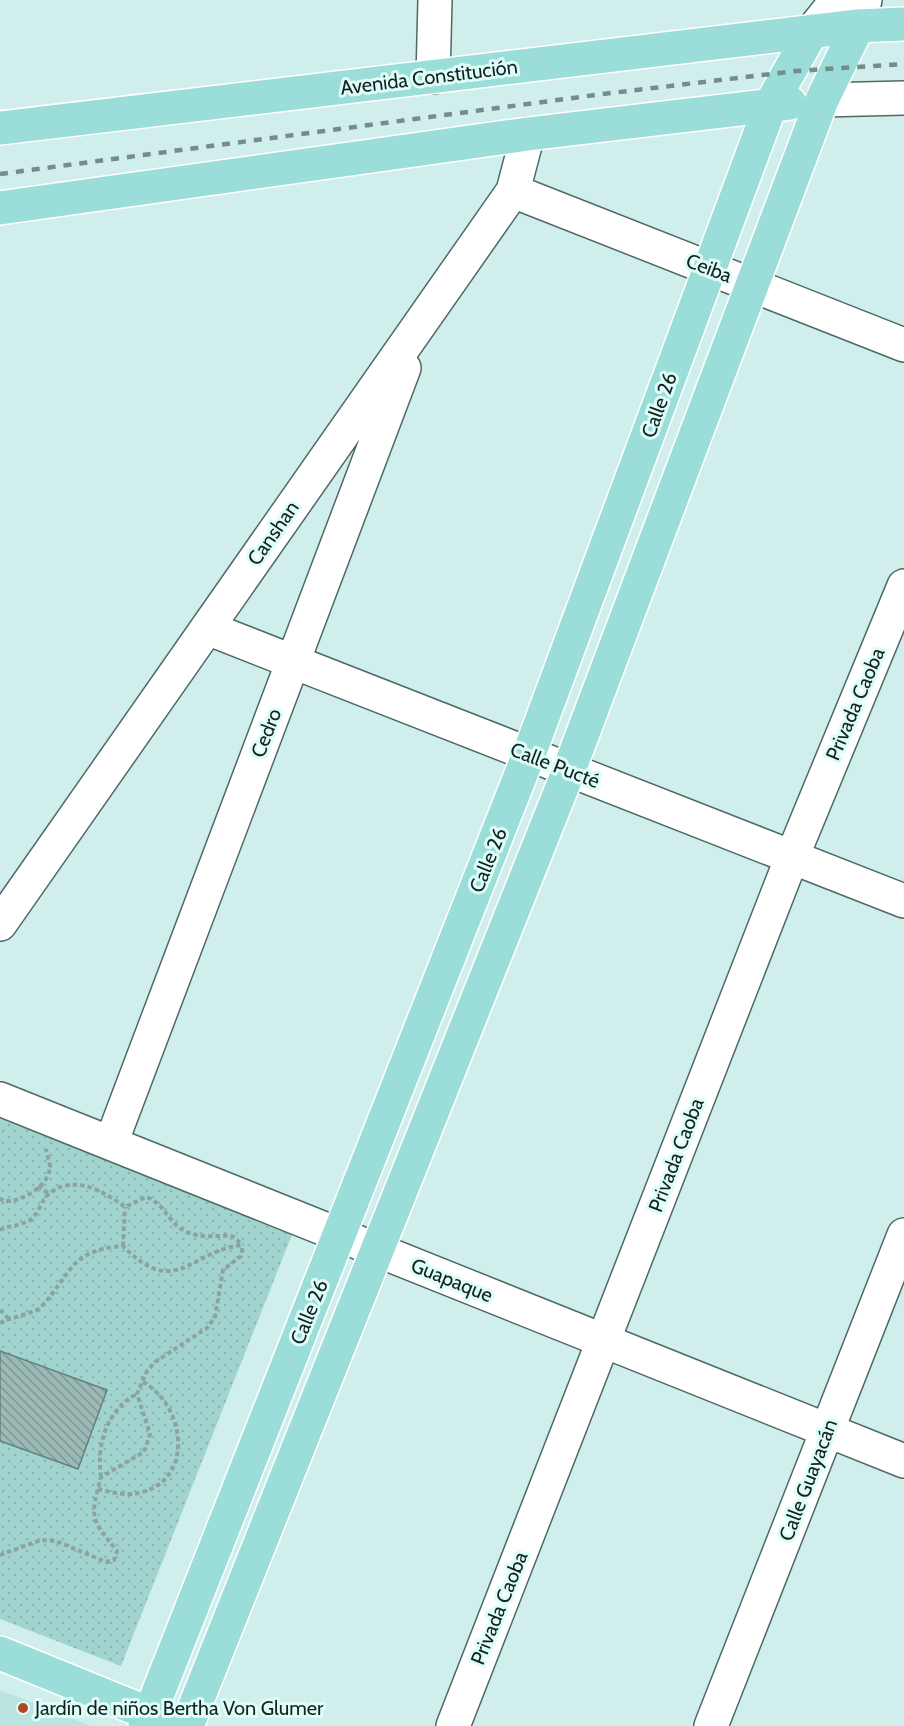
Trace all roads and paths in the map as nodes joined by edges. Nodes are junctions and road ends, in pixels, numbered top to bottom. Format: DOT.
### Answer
graph roads {
  1 [pos="435,0"];
  2 [pos="837,0"];
  3 [pos="862,13"];
  4 [pos="904,24"];
  5 [pos="812,32"];
  6 [pos="434,76"];
  7 [pos="904,98"];
  8 [pos="822,100"];
  9 [pos="771,104"];
  10 [pos="0,128"];
  11 [pos="528,135"];
  12 [pos="513,191"];
  13 [pos="0,208"];
  14 [pos="710,269"];
  15 [pos="752,285"];
  16 [pos="421,323"];
  17 [pos="904,345"];
  18 [pos="904,586"];
  19 [pos="207,628"];
  20 [pos="293,662"];
  21 [pos="529,754"];
  22 [pos="569,770"];
  23 [pos="792,857"];
  24 [pos="904,901"];
  25 [pos="0,924"];
  26 [pos="0,1099"];
  27 [pos="51,1120"];
  28 [pos="111,1143"];
  29 [pos="38,1186"];
  30 [pos="49,1194"];
  31 [pos="0,1197"];
  32 [pos="125,1208"];
  33 [pos="0,1230"];
  34 [pos="339,1235"];
  35 [pos="904,1235"];
  36 [pos="243,1245"];
  37 [pos="123,1246"];
  38 [pos="378,1250"];
  39 [pos="0,1310"];
  40 [pos="8,1318"];
  41 [pos="0,1323"];
  42 [pos="605,1341"];
  43 [pos="142,1382"];
  44 [pos="137,1394"];
  45 [pos="828,1431"];
  46 [pos="904,1461"];
  47 [pos="101,1477"];
  48 [pos="98,1490"];
  49 [pos="0,1555"];
  50 [pos="0,1653"];
  51 [pos="154,1722"];
  52 [pos="187,1726"];
  53 [pos="453,1726"];
  54 [pos="711,1726"];
  1 -- 6 [label="street"];
  2 -- 5 [label="street, Calle 26"];
  3 -- 4 [label="main road, Avenida Constitución"];
  3 -- 5 [label="main road, Avenida Constitución"];
  3 -- 8 [label="main road, Calle 26"];
  5 -- 6 [label="main road, Avenida Constitución"];
  5 -- 9 [label="main road, Calle 26"];
  6 -- 10 [label="main road, Avenida Constitución"];
  7 -- 8 [label="street"];
  8 -- 9 [label="main road"];
  8 -- 15 [label="main road, Calle 26"];
  9 -- 11 [label="main road"];
  9 -- 14 [label="main road, Calle 26"];
  11 -- 12 [label="street, Canshan"];
  11 -- 13 [label="main road"];
  12 -- 14 [label="street, Ceiba"];
  12 -- 16 [label="street, Canshan"];
  14 -- 15 [label="street, Ceiba"];
  14 -- 21 [label="main road, Calle 26"];
  15 -- 17 [label="street, Ceiba"];
  15 -- 22 [label="main road, Calle 26"];
  16 -- 19 [label="street, Canshan"];
  16 -- 20 [label="street, Cedro"];
  18 -- 23 [label="street, Privada Caoba"];
  19 -- 20 [label="street, Calle Pucté"];
  19 -- 25 [label="street, Canshan"];
  20 -- 21 [label="street, Calle Pucté"];
  20 -- 28 [label="street, Cedro"];
  21 -- 22 [label="street, Calle Pucté"];
  21 -- 34 [label="main road, Calle 26"];
  22 -- 23 [label="street, Calle Pucté"];
  22 -- 38 [label="main road, Calle 26"];
  23 -- 24 [label="street, Calle Pucté"];
  23 -- 42 [label="street, Privada Caoba"];
  26 -- 27 [label="street, Guapaque"];
  27 -- 28 [label="street, Guapaque"];
  27 -- 29 [label="path"];
  28 -- 34 [label="street, Guapaque"];
  29 -- 30 [label="path"];
  29 -- 31 [label="path"];
  30 -- 32 [label="path"];
  30 -- 33 [label="path"];
  32 -- 36 [label="path"];
  32 -- 37 [label="path"];
  34 -- 38 [label="street, Guapaque"];
  34 -- 51 [label="main road, Calle 26"];
  35 -- 45 [label="street, Calle Guayacán"];
  36 -- 37 [label="path"];
  36 -- 43 [label="path"];
  37 -- 40 [label="path"];
  38 -- 42 [label="street, Guapaque"];
  38 -- 52 [label="main road, Calle 26"];
  39 -- 40 [label="path"];
  40 -- 41 [label="path"];
  42 -- 45 [label="street, Guapaque"];
  42 -- 53 [label="street, Privada Caoba"];
  43 -- 44 [label="path"];
  43 -- 48 [label="path"];
  44 -- 47 [label="path"];
  44 -- 47 [label="path"];
  45 -- 46 [label="street, Guapaque"];
  45 -- 54 [label="street, Calle Guayacán"];
  47 -- 48 [label="path"];
  48 -- 49 [label="path"];
  50 -- 51 [label="main road"];
}
